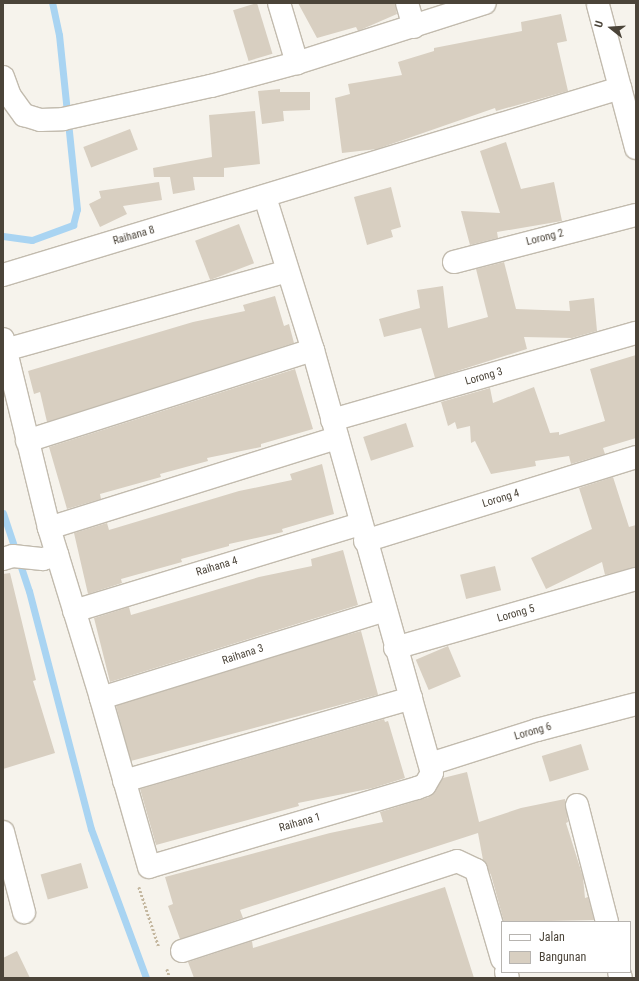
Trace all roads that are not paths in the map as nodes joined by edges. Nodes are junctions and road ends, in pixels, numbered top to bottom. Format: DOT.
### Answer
graph roads {
  1 [pos="279,3"];
  2 [pos="407,3"];
  3 [pos="485,3"];
  4 [pos="599,4"];
  5 [pos="414,27"];
  6 [pos="297,63"];
  7 [pos="3,77"];
  8 [pos="620,88"];
  9 [pos="636,148"];
  10 [pos="265,197"];
  11 [pos="636,215"];
  12 [pos="454,262"];
  13 [pos="287,271"];
  14 [pos="3,275"];
  15 [pos="636,333"];
  16 [pos="4,344"];
  17 [pos="312,350"];
  18 [pos="335,429"];
  19 [pos="27,441"];
  20 [pos="636,457"];
  21 [pos="49,528"];
  22 [pos="363,533"];
  23 [pos="50,557"];
  24 [pos="8,558"];
  25 [pos="636,579"];
  26 [pos="385,610"];
  27 [pos="74,611"];
  28 [pos="396,648"];
  29 [pos="101,698"];
  30 [pos="411,698"];
  31 [pos="636,704"];
  32 [pos="430,764"];
  33 [pos="124,781"];
  34 [pos="578,805"];
  35 [pos="3,832"];
  36 [pos="24,912"];
  37 [pos="607,921"];
  38 [pos="182,950"];
  39 [pos="501,955"];
  1 -- 6 [label="street"];
  2 -- 5 [label="street"];
  3 -- 5 [label="street"];
  4 -- 8 [label="street"];
  5 -- 6 [label="street"];
  6 -- 7 [label="street"];
  8 -- 9 [label="street"];
  8 -- 10 [label="street, Raihana 8"];
  10 -- 13 [label="street"];
  10 -- 14 [label="street, Raihana 8"];
  11 -- 12 [label="street, Lorong 2"];
  13 -- 16 [label="street"];
  13 -- 17 [label="street"];
  15 -- 18 [label="street, Lorong 3"];
  16 -- 19 [label="street"];
  17 -- 18 [label="street"];
  17 -- 19 [label="street"];
  18 -- 21 [label="street, Lorong 3"];
  18 -- 22 [label="street"];
  19 -- 21 [label="street"];
  20 -- 22 [label="street, Lorong 4"];
  21 -- 23 [label="street"];
  22 -- 26 [label="street"];
  22 -- 27 [label="street, Raihana 4"];
  23 -- 24 [label="street"];
  23 -- 27 [label="street"];
  25 -- 28 [label="street, Lorong 5"];
  26 -- 28 [label="street"];
  26 -- 29 [label="street, Raihana 3"];
  27 -- 29 [label="street"];
  28 -- 30 [label="street"];
  29 -- 33 [label="street"];
  30 -- 32 [label="street"];
  30 -- 33 [label="street"];
  31 -- 32 [label="street, Lorong 6"];
  32 -- 33 [label="street, Raihana 1"];
  34 -- 37 [label="street"];
  35 -- 36 [label="street"];
  38 -- 39 [label="street"];
}
